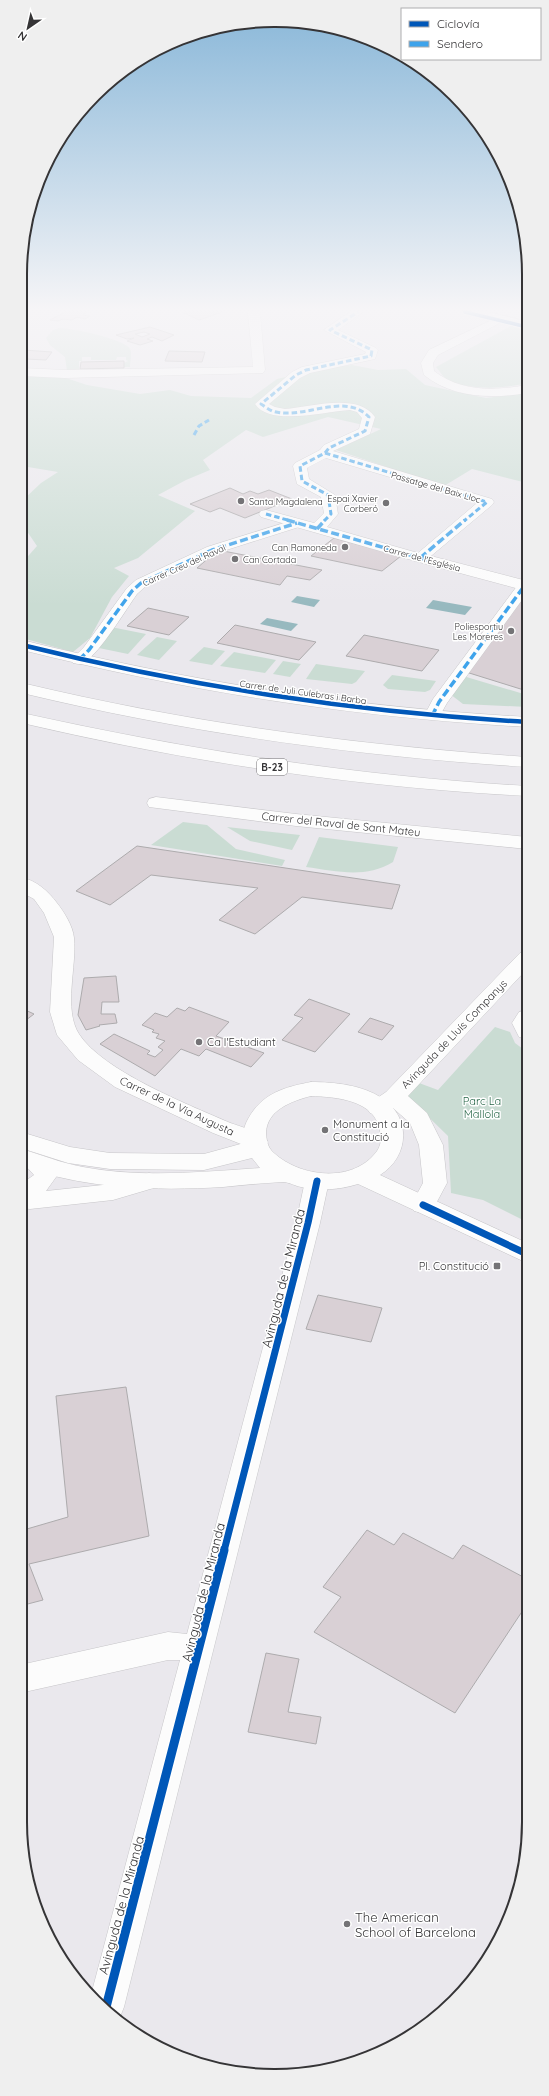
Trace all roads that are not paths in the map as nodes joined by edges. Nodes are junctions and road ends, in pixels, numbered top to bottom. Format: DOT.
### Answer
graph roads {
  1 [pos="276,410"];
  2 [pos="316,410"];
  3 [pos="360,410"];
  4 [pos="325,453"];
  5 [pos="266,514"];
  6 [pos="297,523"];
  7 [pos="317,529"];
  8 [pos="420,558"];
  9 [pos="522,585"];
  10 [pos="522,591"];
  11 [pos="27,646"];
  12 [pos="79,660"];
  13 [pos="27,689"];
  14 [pos="432,716"];
  15 [pos="27,719"];
  16 [pos="522,722"];
  17 [pos="522,762"];
  18 [pos="522,791"];
  19 [pos="156,803"];
  20 [pos="522,843"];
  21 [pos="27,887"];
  22 [pos="522,963"];
  23 [pos="386,1102"];
  24 [pos="27,1142"];
  25 [pos="257,1145"];
  26 [pos="28,1161"];
  27 [pos="288,1174"];
  28 [pos="360,1175"];
  29 [pos="149,1181"];
  30 [pos="317,1181"];
  31 [pos="27,1191"];
  32 [pos="27,1201"];
  33 [pos="423,1206"];
  34 [pos="522,1252"];
  35 [pos="200,1648"];
  36 [pos="27,1677"];
  37 [pos="107,2004"];
  1 -- 2 [label="main road"];
  3 -- 4 [label="main road"];
  4 -- 7 [label="main road"];
  4 -- 8 [label="main road, Passatge del Baix Lloc"];
  5 -- 6 [label="main road, Carrer de l'Església"];
  6 -- 7 [label="main road, Carrer de l'Església"];
  6 -- 12 [label="street, Carrer Creu del Raval"];
  7 -- 8 [label="main road, Carrer de l'Església"];
  8 -- 9 [label="main road, Carrer de l'Església"];
  10 -- 14 [label="street"];
  11 -- 12 [label="main road, Carrer de Juli Culebras i Barba"];
  12 -- 14 [label="main road, Carrer de Juli Culebras i Barba"];
  13 -- 17 [label="main road"];
  14 -- 16 [label="main road, Carrer de Juli Culebras i Barba"];
  15 -- 18 [label="main road, B-23"];
  19 -- 20 [label="main road, Carrer del Raval de Sant Mateu"];
  21 -- 25 [label="main road, Carrer de la Via Augusta"];
  22 -- 23 [label="main road, Avinguda de Lluís Companys"];
  23 -- 25 [label="main road"];
  23 -- 28 [label="main road"];
  23 -- 33 [label="main road"];
  24 -- 25 [label="main road"];
  25 -- 27 [label="main road"];
  26 -- 29 [label="main road"];
  26 -- 31 [label="main road"];
  27 -- 29 [label="main road"];
  27 -- 30 [label="main road"];
  28 -- 30 [label="main road"];
  28 -- 33 [label="main road"];
  29 -- 32 [label="main road"];
  30 -- 35 [label="main road, Avinguda de la Miranda"];
  33 -- 34 [label="main road"];
  35 -- 36 [label="main road"];
  35 -- 37 [label="main road, Avinguda de la Miranda"];
}
